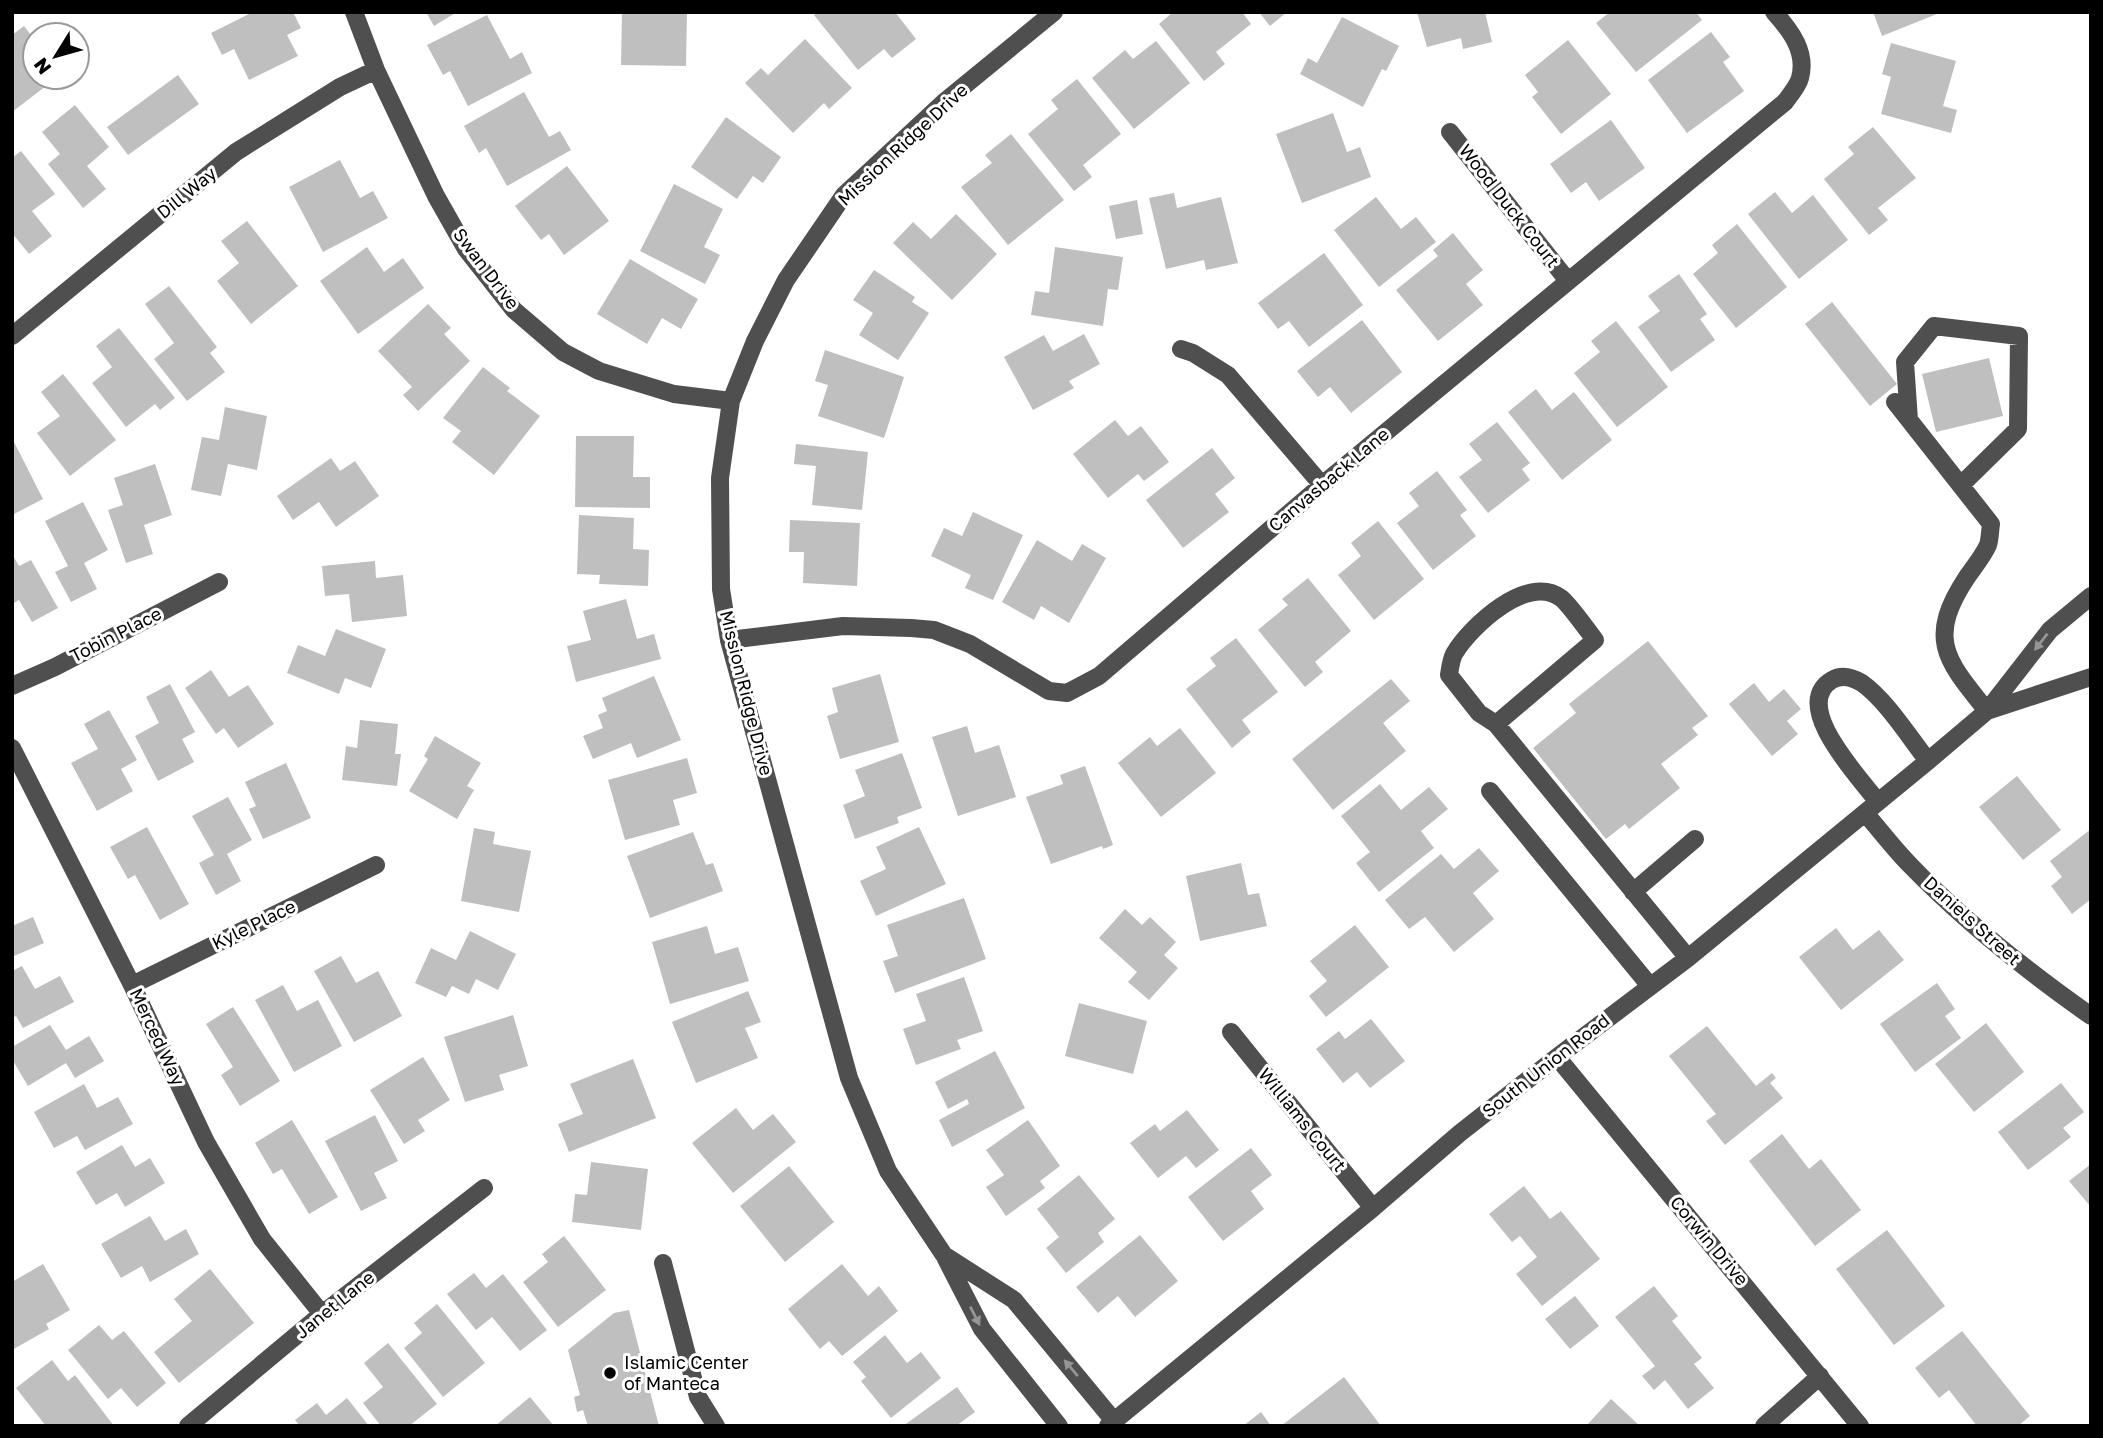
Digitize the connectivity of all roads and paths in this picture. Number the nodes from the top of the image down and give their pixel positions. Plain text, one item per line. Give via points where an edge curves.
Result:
1 (354, 12) edge
2 (1054, 12) edge
3 (1775, 13) edge
4 (376, 70) junction
5 (1450, 132) dead end
6 (1568, 281) junction
7 (12, 336) edge
8 (1181, 349) dead end
9 (731, 401) junction
10 (1895, 402) dead end
11 (1909, 420) junction
12 (1322, 485) junction
13 (1961, 485) junction
14 (219, 583) dead end
15 (2091, 596) edge
16 (729, 640) junction
17 (2091, 677) edge
18 (12, 686) edge
19 (1987, 711) junction
20 (1496, 724) junction
21 (12, 748) edge
22 (1927, 761) junction
23 (1490, 791) dead end
24 (1872, 807) junction
25 (1695, 839) dead end
26 (376, 865) dead end
27 (1633, 892) junction
28 (1688, 958) junction
29 (132, 985) junction
30 (1650, 986) junction
31 (2091, 1016) edge
32 (1231, 1032) dead end
33 (1557, 1057) junction
34 (484, 1188) dead end
35 (1373, 1208) junction
36 (944, 1255) junction
37 (663, 1263) dead end
38 (322, 1314) junction
39 (1820, 1377) junction
40 (1111, 1423) edge
41 (188, 1426) edge
42 (716, 1426) edge
43 (1059, 1426) edge
44 (1764, 1426) edge
45 (1860, 1426) edge

1 - 4 street, Swan Drive
2 - 9 street, Mission Ridge Drive via 943,103 844,195 786,281
3 - 6 street, Canvasback Lane via 1789,29 1802,57 1800,80 1785,102
4 - 7 street, Dill Way via 340,87 236,152
4 - 9 street, Swan Drive via 466,249 514,310 563,352 599,371 674,394
5 - 6 street, Wood Duck Court
6 - 12 street, Canvasback Lane
8 - 12 street via 1228,375
9 - 16 street, Mission Ridge Drive via 720,478 721,589
10 - 11 street
11 - 13 street
11 - 13 street via 1905,362 1934,326 2019,336 2018,429
12 - 16 street, Canvasback Lane via 1099,676 1067,693 1049,691 970,644 934,630 843,626
13 - 19 street via 1991,524 1988,544 1960,587 1947,618 1944,646 1954,670
14 - 18 street, Tobin Place
15 -> 19 street, South Union Road via 2050,630
16 - 36 street, Mission Ridge Drive via 849,1078 888,1171
17 - 19 street, South Union Road
19 - 22 street, South Union Road
20 - 20 street via 1479,713 1449,675 1452,657 1474,628 1504,604 1544,592 1561,597 1595,640
20 - 27 street
21 - 29 street, Merced Way
22 - 24 street, South Union Road
22 - 24 street, Daniels Street via 1868,688 1850,677 1828,682 1818,700 1821,721
23 - 30 street
24 - 28 street, South Union Road
24 - 31 street, Daniels Street via 1910,865 1967,920
25 - 27 street
26 - 29 street, Kyle Place
27 - 28 street
28 - 30 street, South Union Road
29 - 38 street, Merced Way via 206,1142 262,1239
30 - 33 street, South Union Road
32 - 35 street, Williams Court
33 - 35 street, South Union Road
33 - 39 street, Corwin Drive
34 - 38 street, Janet Lane
35 - 40 street, South Union Road
40 -> 36 street, Mission Ridge Drive via 1014,1300
36 -> 43 street, Mission Ridge Drive via 982,1329
37 - 42 street via 698,1398
38 - 41 street, Janet Lane
39 - 44 street
39 - 45 street, Corwin Drive

